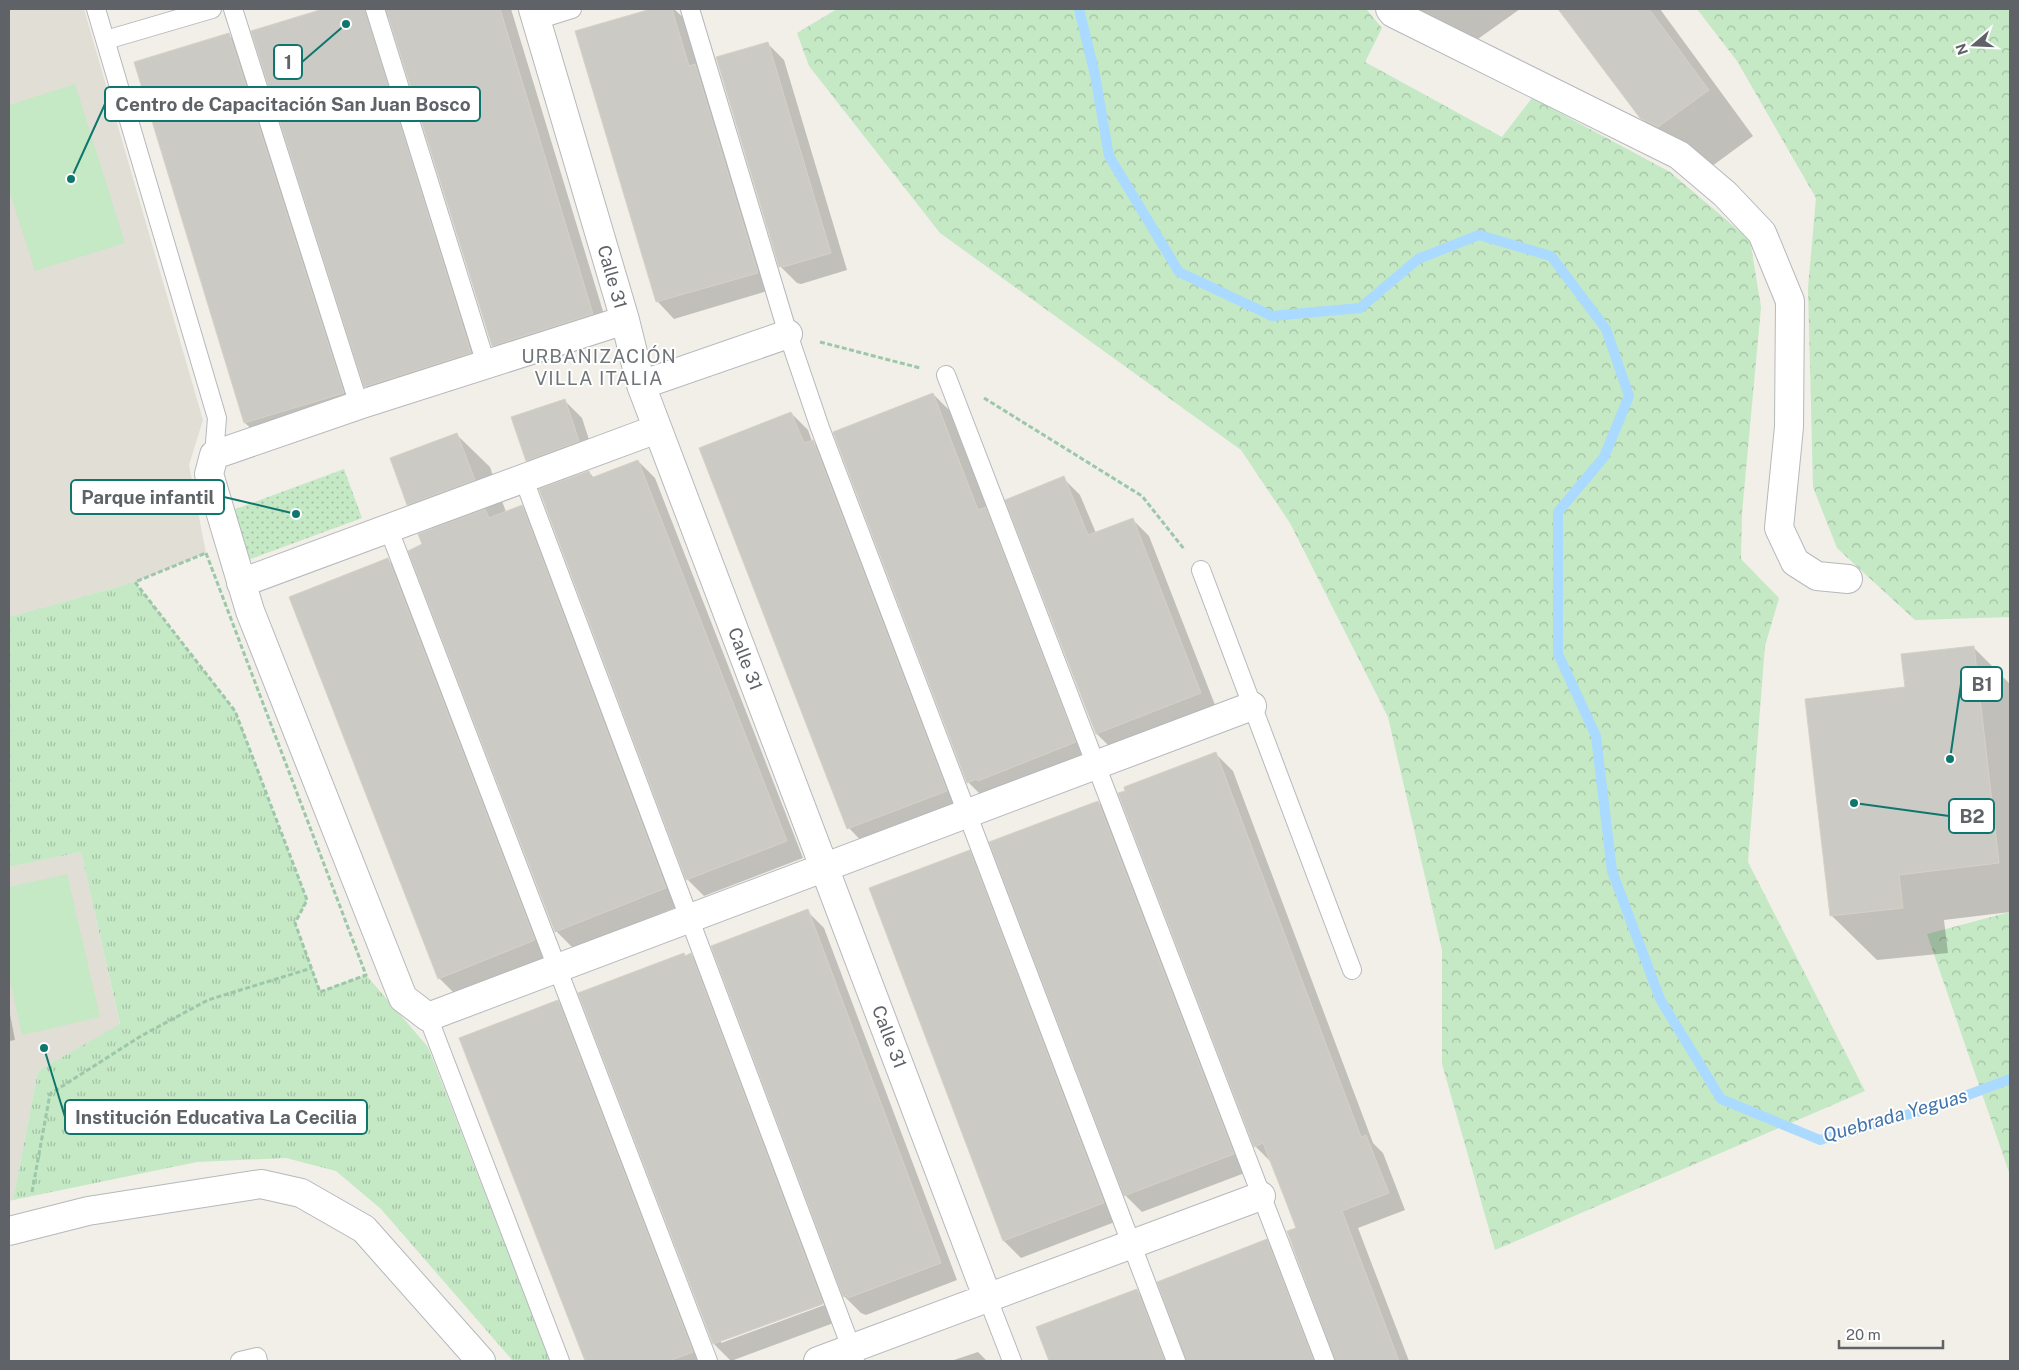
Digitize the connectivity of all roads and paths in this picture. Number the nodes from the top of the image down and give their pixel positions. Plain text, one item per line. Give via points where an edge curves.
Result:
1 (96, 9) edge
2 (212, 9) edge
3 (234, 9) edge
4 (375, 9) edge
5 (572, 9) edge
6 (690, 9) edge
7 (1390, 9) edge
8 (535, 14) edge
9 (106, 40) junction
10 (625, 320) junction
11 (788, 334) junction
12 (486, 364) junction
13 (946, 375) junction
14 (641, 385) junction
15 (359, 405) junction
16 (657, 429) junction
17 (214, 456) junction
18 (524, 480) junction
19 (389, 530) junction
20 (1200, 570) joint
21 (1848, 579) dead end
22 (241, 583) junction
23 (1252, 706) junction
24 (1096, 765) junction
25 (968, 813) junction
26 (824, 868) junction
27 (688, 918) junction
28 (312, 968) junction
29 (557, 968) junction
30 (1352, 970) dead end
31 (428, 1017) junction
32 (1261, 1196) junction
33 (17, 1229) edge
34 (1132, 1245) junction
35 (988, 1298) junction
36 (854, 1355) edge
37 (240, 1361) edge
38 (258, 1361) edge
39 (481, 1361) edge
40 (560, 1361) edge
41 (708, 1361) edge
42 (818, 1361) edge
43 (1012, 1361) edge
44 (1176, 1361) edge
45 (1325, 1361) edge

1 - 9 lane
2 - 9 lane
3 - 15 lane
4 - 12 lane
5 - 8 lane
6 - 11 lane
7 - 21 street via 1679,155 1725,194 1762,233 1790,301 1789,427 1779,528 1795,562 1817,576
8 - 10 street, Calle 31
9 - 17 lane via 217,418
10 - 12 street
10 - 14 street, Calle 31
11 - 13 path
11 - 14 street
11 - 25 lane via 820,428
12 - 15 street
13 - 20 path via 1142,496
13 - 24 lane
14 - 16 street, Calle 31
15 - 17 street
16 - 18 street
16 - 26 street, Calle 31
17 - 22 street via 209,474
18 - 19 street
18 - 27 lane
19 - 22 street
19 - 29 lane
20 - 23 lane
22 - 31 street via 402,998
23 - 24 street
23 - 30 lane
24 - 25 street
24 - 32 lane
25 - 26 street
25 - 34 lane
26 - 27 street
26 - 35 street, Calle 31
27 - 29 street
27 - 36 lane
28 - 28 path via 295,923 307,900 235,711 135,582 206,553 366,975 320,992
28 - 33 path via 208,1000 142,1036 50,1094
29 - 31 street
29 - 41 lane
31 - 40 lane
32 - 34 street
32 - 45 lane
33 - 39 street via 88,1210 261,1184 301,1193 364,1229
34 - 35 street
34 - 44 lane
35 - 36 street
35 - 43 lane
36 - 42 street
37 - 38 lane via 257,1357

